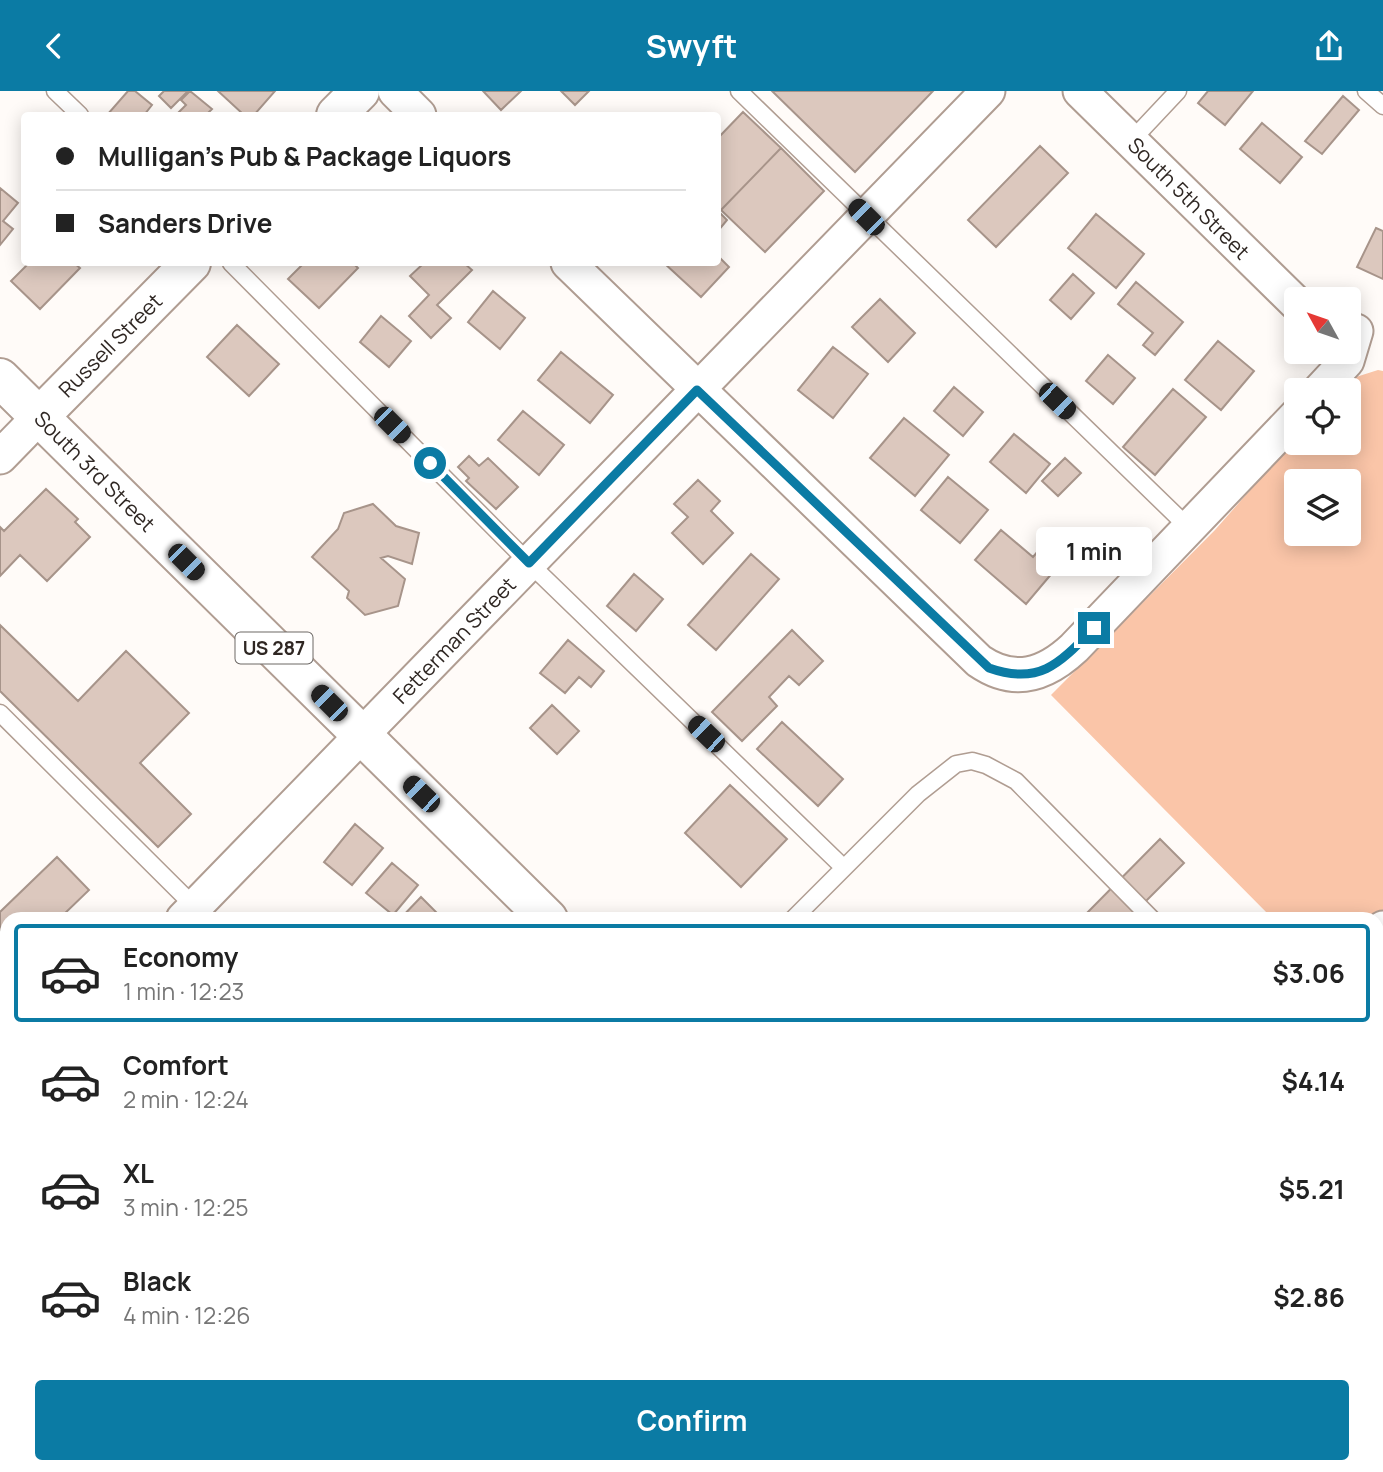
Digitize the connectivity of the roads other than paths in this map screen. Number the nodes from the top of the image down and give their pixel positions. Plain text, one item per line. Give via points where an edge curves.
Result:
1 (55, 91) edge
2 (360, 91) edge
3 (394, 91) edge
4 (739, 91) edge
5 (988, 91) edge
6 (1080, 91) edge
7 (1178, 91) edge
8 (1366, 91) edge
9 (1383, 106) edge
10 (77, 112) edge
11 (339, 112) edge
12 (416, 112) edge
13 (1131, 141) junction
14 (866, 217) junction
15 (188, 266) edge
16 (234, 266) edge
17 (571, 266) edge
18 (1284, 291) edge
19 (1363, 334) edge
20 (0, 378) edge
21 (1331, 378) edge
22 (697, 390) junction
23 (40, 417) junction
24 (1284, 429) edge
25 (0, 457) edge
26 (1191, 530) junction
27 (529, 563) junction
28 (0, 713) edge
29 (362, 736) junction
30 (843, 867) junction
31 (192, 912) edge
32 (198, 912) edge
33 (541, 912) edge
34 (806, 912) edge
35 (1145, 912) edge

1 - 10 lane
2 - 11 main road
3 - 12 street
4 - 14 lane
5 - 14 street, Fetterman Street
6 - 13 street, South 5th Street
7 - 13 lane
8 - 9 lane
13 - 18 street, South 5th Street
14 - 22 street, Fetterman Street
14 - 26 lane
15 - 23 main road, Russell Street
16 - 27 lane
17 - 22 street
19 - 21 street
20 - 23 main road, South 3rd Street / US 287
22 - 26 street via 979,661 1000,672 1023,676 1059,661
22 - 27 street, Fetterman Street
23 - 25 street, Russell Street
23 - 29 main road, South 3rd Street / US 287
24 - 26 street
27 - 29 street, Fetterman Street
27 - 30 lane
28 - 31 lane
29 - 32 street, Fetterman Street
29 - 33 main road, South 3rd Street / US 287
30 - 34 lane
30 - 35 lane via 942,774 956,764 972,761 1016,781

